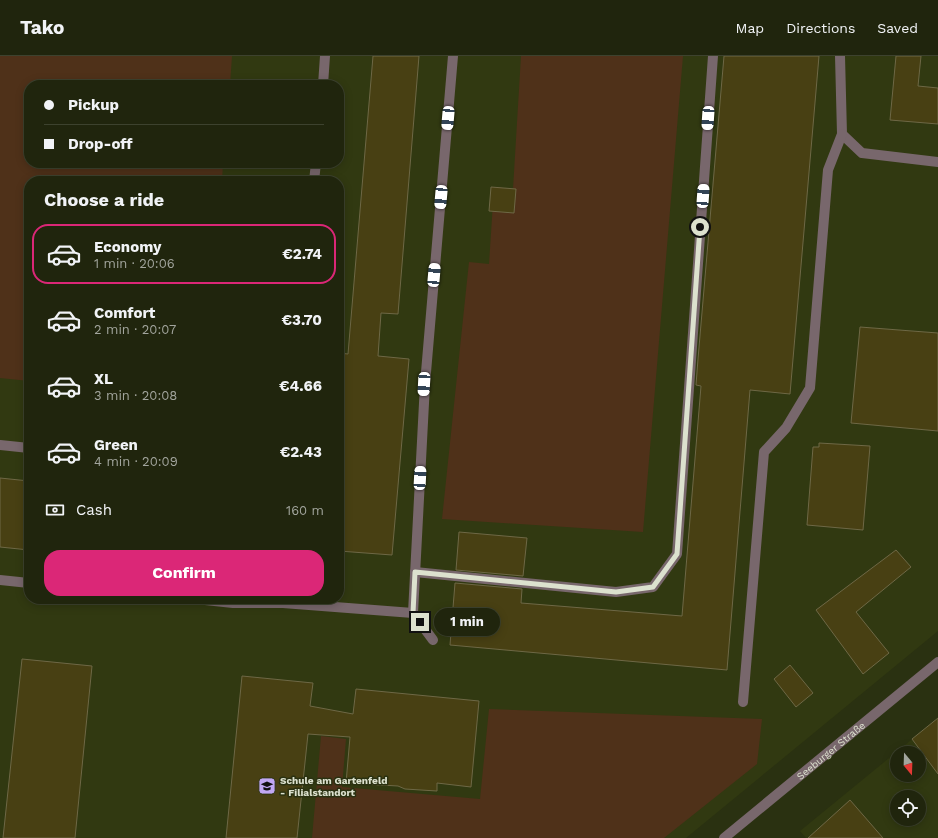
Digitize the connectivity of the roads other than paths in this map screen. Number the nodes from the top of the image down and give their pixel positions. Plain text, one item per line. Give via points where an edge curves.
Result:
1 (325, 56) edge
2 (453, 56) edge
3 (713, 56) edge
4 (840, 56) edge
5 (323, 80) edge
6 (842, 134) junction
7 (938, 162) edge
8 (0, 445) edge
9 (24, 447) edge
10 (415, 572) junction
11 (0, 580) edge
12 (24, 582) edge
13 (296, 604) edge
14 (413, 613) junction
15 (433, 640) dead end
16 (938, 662) edge
17 (743, 702) dead end
18 (724, 838) edge

1 - 5 street
2 - 10 street via 424,384
3 - 10 street via 677,554 653,587 616,592
4 - 6 street
6 - 7 street via 862,153
6 - 17 street via 828,170 810,388 786,428 764,452
8 - 9 street
10 - 14 street
11 - 12 street
13 - 14 street
14 - 15 street
16 - 18 street, Seeburger Straße

